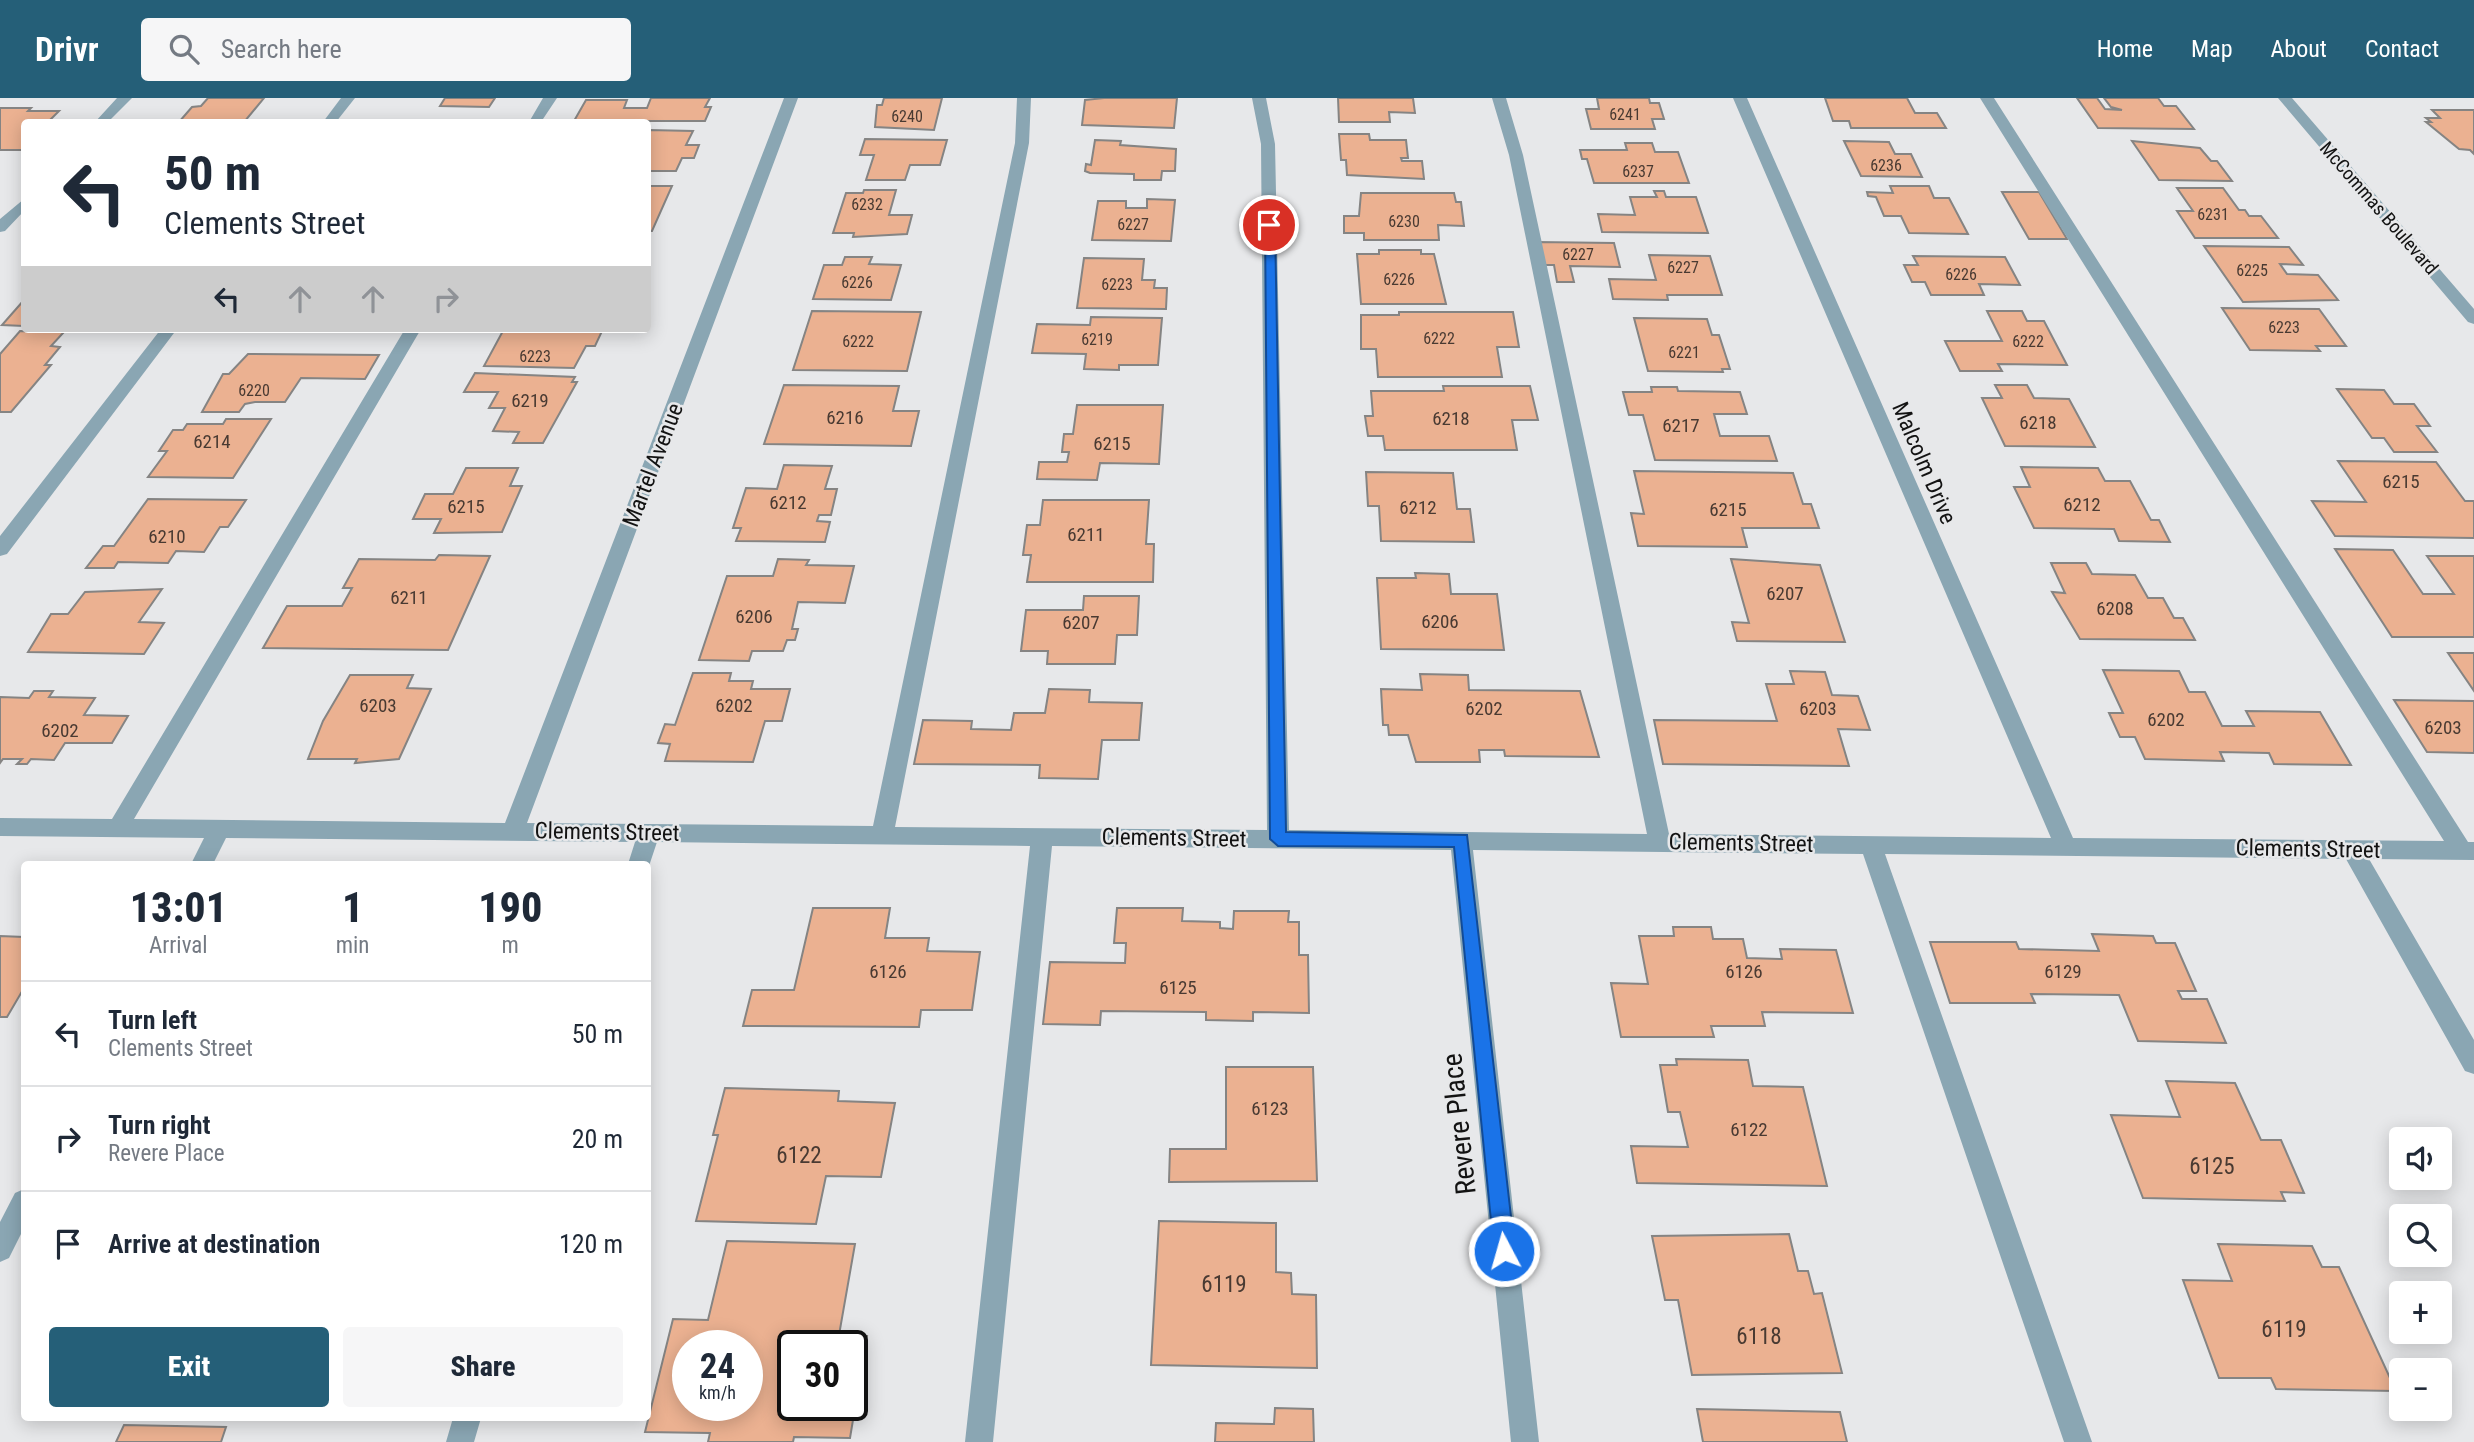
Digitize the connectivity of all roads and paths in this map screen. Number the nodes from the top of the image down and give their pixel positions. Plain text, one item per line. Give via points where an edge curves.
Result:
1 (125, 98) edge
2 (348, 98) edge
3 (550, 98) edge
4 (791, 98) edge
5 (1024, 98) edge
6 (1259, 98) edge
7 (1499, 98) edge
8 (1740, 98) edge
9 (1987, 98) edge
10 (2285, 98) edge
11 (104, 119) edge
12 (331, 119) edge
13 (538, 119) edge
14 (21, 205) edge
15 (0, 228) edge
16 (2474, 319) edge
17 (167, 333) edge
18 (411, 333) edge
19 (0, 549) edge
20 (0, 827) edge
21 (118, 828) junction
22 (220, 828) junction
23 (513, 831) junction
24 (649, 833) junction
25 (882, 835) junction
26 (1042, 837) junction
27 (1278, 839) junction
28 (1461, 840) junction
29 (1660, 842) junction
30 (1870, 844) junction
31 (2066, 846) junction
32 (2351, 849) junction
33 (2468, 851) edge
34 (204, 861) edge
35 (640, 861) edge
36 (2474, 1063) edge
37 (21, 1208) edge
38 (0, 1249) edge
39 (466, 1421) edge
40 (460, 1442) edge
41 (979, 1442) edge
42 (1525, 1442) edge
43 (2078, 1442) edge

1 - 11 street
2 - 12 street
3 - 13 street
4 - 23 street, Martel Avenue
5 - 25 street via 1022,143
6 - 27 street via 1268,144
7 - 29 street via 1516,155
8 - 31 street, Malcolm Drive
9 - 33 street
10 - 16 street, McCommas Boulevard
14 - 15 street
17 - 19 street
18 - 21 street
20 - 21 street, Clements Street
21 - 22 street, Clements Street
22 - 23 street, Clements Street
22 - 34 street
23 - 24 street, Clements Street
24 - 25 street, Clements Street
24 - 35 street
25 - 26 street, Clements Street
26 - 27 street, Clements Street
26 - 41 street
27 - 28 street, Clements Street
28 - 29 street, Clements Street
28 - 42 street, Revere Place
29 - 30 street, Clements Street
30 - 31 street, Clements Street
30 - 43 street
31 - 32 street, Clements Street
32 - 33 street, Clements Street
32 - 36 street
37 - 38 street
39 - 40 street

